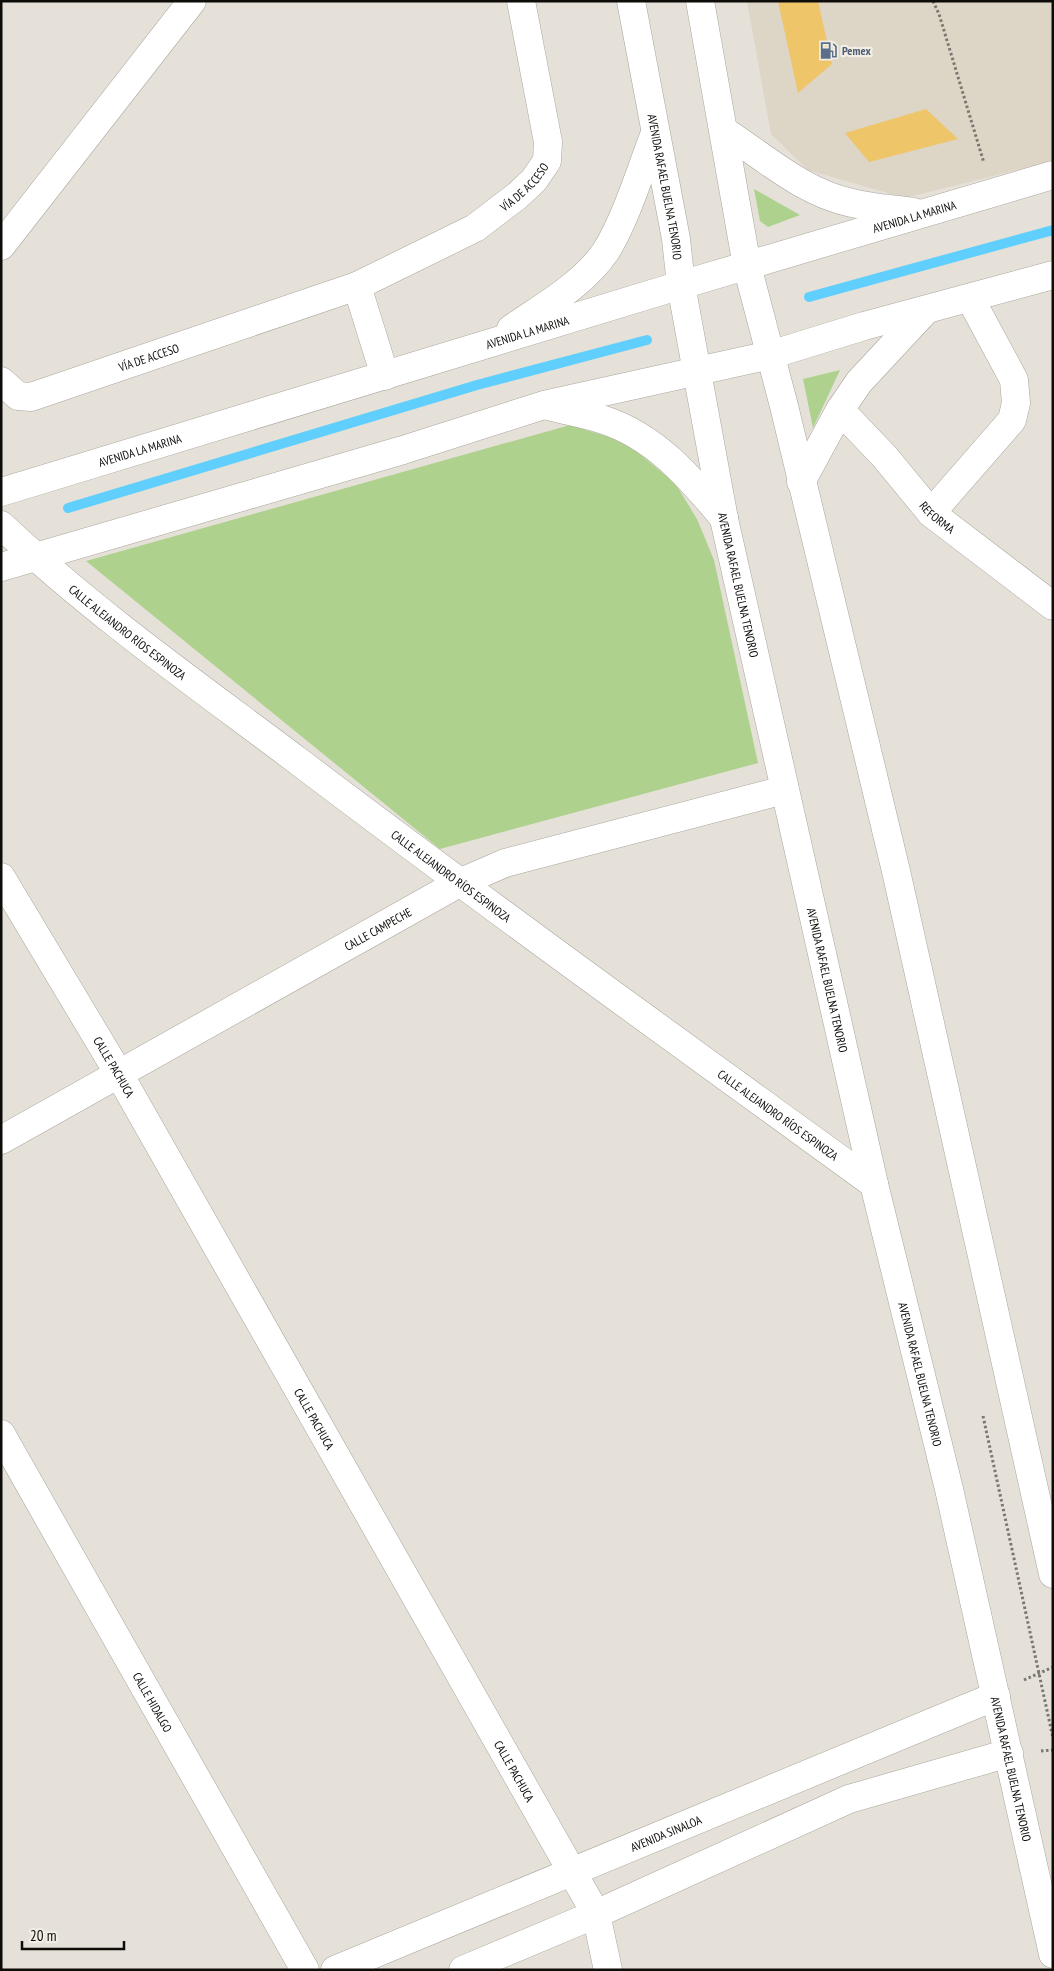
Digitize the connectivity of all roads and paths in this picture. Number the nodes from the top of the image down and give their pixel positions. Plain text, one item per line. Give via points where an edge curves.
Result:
1 (192, 1) edge
2 (521, 1) edge
3 (631, 1) edge
4 (700, 1) edge
5 (933, 1) edge
6 (724, 131) junction
7 (655, 133) junction
8 (1053, 175) edge
9 (993, 192) junction
10 (923, 213) junction
11 (1, 246) edge
12 (747, 266) junction
13 (1053, 275) edge
14 (681, 285) junction
15 (356, 286) junction
16 (970, 298) junction
17 (926, 310) junction
18 (488, 344) junction
19 (770, 355) junction
20 (697, 370) junction
21 (385, 376) junction
22 (1, 381) edge
23 (544, 406) junction
24 (840, 410) junction
25 (801, 482) junction
26 (1, 492) edge
27 (930, 513) junction
28 (724, 519) junction
29 (1, 525) edge
30 (35, 557) junction
31 (1, 567) edge
32 (1053, 606) edge
33 (784, 790) junction
34 (1, 877) edge
35 (458, 883) junction
36 (119, 1074) junction
37 (1, 1140) edge
38 (874, 1184) junction
39 (1, 1434) edge
40 (1053, 1574) edge
41 (996, 1696) junction
42 (1009, 1753) junction
43 (571, 1872) junction
44 (596, 1914) junction
45 (1053, 1954) edge
46 (305, 1970) edge
47 (335, 1970) edge
48 (463, 1970) edge
49 (608, 1970) edge

1 - 11 main road
2 - 15 main road, VÍA DE ACCESO via 548,142 547,161 517,196 474,228
3 - 7 main road, AVENIDA RAFAEL BUELNA TENORIO
4 - 6 main road
5 - 9 path
6 - 10 main road via 791,177 820,192 851,203
6 - 12 main road
7 - 14 main road, AVENIDA RAFAEL BUELNA TENORIO via 676,238
7 - 18 main road via 605,251 570,288
8 - 9 main road, AVENIDA LA MARINA
9 - 10 main road, AVENIDA LA MARINA
10 - 12 main road, AVENIDA LA MARINA
12 - 14 main road, AVENIDA LA MARINA
12 - 19 main road
13 - 16 main road
14 - 18 main road, AVENIDA LA MARINA
14 - 20 main road, AVENIDA RAFAEL BUELNA TENORIO
15 - 21 main road
15 - 22 main road, VÍA DE ACCESO via 31,397 18,396
16 - 17 main road
16 - 27 main road via 1014,380 1016,403 1012,420
17 - 19 main road
17 - 24 main road via 878,360
18 - 21 main road, AVENIDA LA MARINA
19 - 20 main road
19 - 25 main road
20 - 23 main road
20 - 28 main road, AVENIDA RAFAEL BUELNA TENORIO
21 - 26 main road, AVENIDA LA MARINA
23 - 28 main road via 604,420 628,430 684,471
23 - 30 main road
24 - 25 main road
24 - 27 main road, REFORMA via 884,456
25 - 40 main road via 898,881
27 - 32 main road, REFORMA
28 - 33 main road, AVENIDA RAFAEL BUELNA TENORIO
29 - 30 main road
30 - 31 main road
30 - 35 main road, CALLE ALEJANDRO RÍOS ESPINOZA via 129,633
33 - 35 main road, CALLE CAMPECHE via 504,863
33 - 38 main road, AVENIDA RAFAEL BUELNA TENORIO
34 - 36 main road, CALLE PACHUCA
35 - 36 main road, CALLE CAMPECHE
35 - 38 main road, CALLE ALEJANDRO RÍOS ESPINOZA
36 - 37 main road, CALLE CAMPECHE
36 - 43 main road, CALLE PACHUCA
38 - 41 main road, AVENIDA RAFAEL BUELNA TENORIO via 947,1479
39 - 46 main road, CALLE HIDALGO
41 - 42 main road, AVENIDA RAFAEL BUELNA TENORIO
41 - 43 main road, AVENIDA SINALOA
42 - 44 main road via 849,1799
42 - 45 main road, AVENIDA RAFAEL BUELNA TENORIO
43 - 44 main road, CALLE PACHUCA
43 - 47 main road, AVENIDA SINALOA
44 - 48 main road
44 - 49 main road, CALLE PACHUCA

